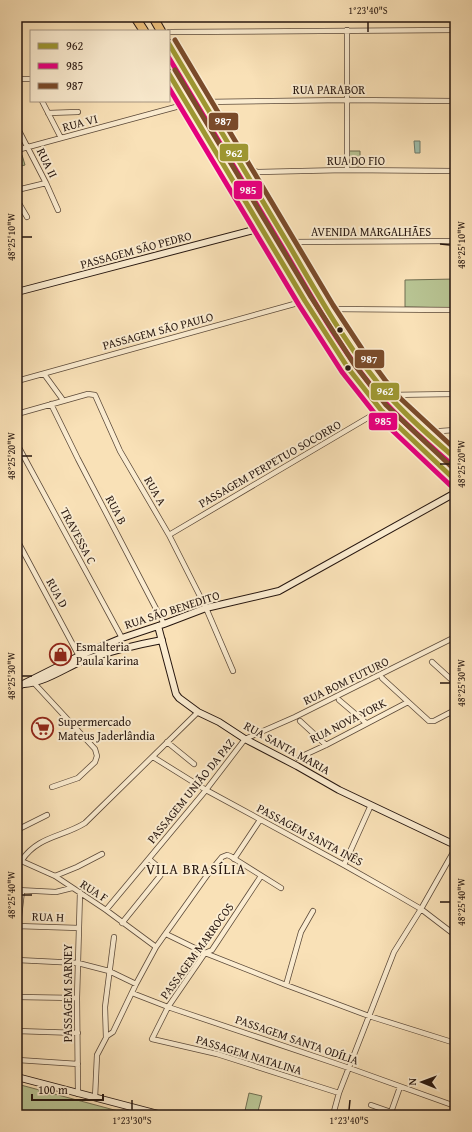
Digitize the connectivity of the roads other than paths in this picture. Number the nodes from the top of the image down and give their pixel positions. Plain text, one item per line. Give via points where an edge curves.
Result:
1 (154, 19) edge
2 (139, 24) edge
3 (160, 30) edge
4 (347, 30) junction
5 (455, 30) edge
6 (170, 32) edge
7 (170, 46) edge
8 (170, 76) edge
9 (17, 79) edge
10 (30, 79) edge
11 (346, 100) junction
12 (455, 101) edge
13 (42, 102) edge
14 (203, 102) junction
15 (187, 104) junction
16 (78, 112) dead end
17 (48, 113) junction
18 (196, 118) junction
19 (17, 127) edge
20 (61, 138) junction
21 (28, 147) junction
22 (17, 150) edge
23 (347, 170) junction
24 (455, 171) edge
25 (258, 172) junction
26 (246, 173) junction
27 (46, 183) junction
28 (17, 190) edge
29 (240, 193) junction
30 (17, 200) edge
31 (58, 210) dead end
32 (27, 217) dead end
33 (261, 228) junction
34 (281, 231) junction
35 (455, 241) edge
36 (287, 242) junction
37 (17, 292) edge
38 (305, 301) junction
39 (327, 310) junction
40 (455, 310) edge
41 (44, 374) junction
42 (17, 381) edge
43 (455, 394) edge
44 (388, 395) junction
45 (63, 400) junction
46 (51, 404) junction
47 (382, 410) junction
48 (17, 414) edge
49 (455, 430) edge
50 (426, 432) junction
51 (17, 444) edge
52 (455, 458) edge
53 (455, 480) edge
54 (455, 493) edge
55 (169, 535) junction
56 (17, 540) edge
57 (206, 608) junction
58 (161, 625) junction
59 (455, 637) edge
60 (122, 638) junction
61 (162, 640) junction
62 (79, 656) junction
63 (432, 662) dead end
64 (233, 671) dead end
65 (382, 678) dead end
66 (34, 683) junction
67 (455, 683) edge
68 (20, 685) edge
69 (339, 700) dead end
70 (408, 702) junction
71 (455, 710) edge
72 (198, 712) junction
73 (300, 721) dead end
74 (366, 723) junction
75 (245, 739) junction
76 (167, 742) junction
77 (326, 745) junction
78 (153, 757) junction
79 (298, 758) dead end
80 (194, 764) dead end
81 (52, 787) dead end
82 (206, 790) junction
83 (371, 805) junction
84 (47, 815) dead end
85 (260, 820) junction
86 (17, 830) edge
87 (455, 845) edge
88 (455, 849) edge
89 (102, 854) dead end
90 (232, 857) junction
91 (149, 859) junction
92 (19, 860) edge
93 (344, 864) junction
94 (55, 876) junction
95 (261, 876) junction
96 (72, 888) junction
97 (281, 888) dead end
98 (20, 890) edge
99 (80, 892) junction
100 (106, 910) junction
101 (421, 910) junction
102 (313, 911) dead end
103 (122, 923) junction
104 (17, 926) edge
105 (79, 928) junction
106 (166, 934) junction
107 (455, 935) edge
108 (114, 937) dead end
109 (156, 947) junction
110 (205, 953) junction
111 (17, 960) edge
112 (78, 963) junction
113 (109, 971) junction
114 (17, 978) edge
115 (136, 984) junction
116 (286, 985) junction
117 (132, 993) junction
118 (17, 997) edge
119 (77, 998) junction
120 (168, 1007) junction
121 (369, 1016) junction
122 (17, 1017) edge
123 (17, 1031) edge
124 (78, 1033) junction
125 (152, 1039) joint
126 (106, 1040) junction
127 (455, 1043) edge
128 (18, 1060) junction
129 (78, 1064) junction
130 (349, 1068) junction
131 (17, 1077) edge
132 (400, 1087) junction
133 (340, 1093) junction
134 (78, 1094) junction
135 (95, 1098) junction
136 (371, 1105) dead end
137 (455, 1106) edge
138 (391, 1114) edge
139 (162, 1115) edge
140 (333, 1115) edge

1 - 2 highway
1 - 3 highway
4 - 5 street
4 - 6 street
4 - 11 street
7 - 14 highway
8 - 15 highway
9 - 10 street
11 - 12 street, RUA PARABOR
11 - 14 street, RUA PARABOR
11 - 23 street
13 - 17 street
14 - 26 highway
15 - 18 highway
15 - 20 street, RUA VI
16 - 17 street
17 - 20 street
18 - 26 highway via 208,130 234,174 237,176
18 - 29 highway
19 - 21 street, RUA II
20 - 21 street, RUA VI
21 - 22 street, RUA VI
21 - 27 street, RUA II
23 - 24 street, RUA DO FIO
23 - 25 street, RUA DO FIO
25 - 26 street, RUA DO FIO
25 - 26 street, RUA DO FIO
26 - 34 highway
27 - 28 street
27 - 31 street, RUA II
29 - 33 highway
29 - 34 highway via 251,193 268,221
30 - 32 street
33 - 37 street, PASSAGEM SÃO PEDRO
33 - 38 highway
34 - 36 highway
35 - 36 street, AVENIDA MARGALHÃES
36 - 39 highway
38 - 41 street, PASSAGEM SÃO PAULO
38 - 47 highway via 348,368
39 - 40 street
39 - 44 highway
41 - 42 street, PASSAGEM SÃO PAULO
41 - 45 street
43 - 44 street
44 - 50 highway
45 - 46 street
45 - 55 street, RUA A via 90,393 95,395 120,451
46 - 48 street
46 - 58 street, RUA B
47 - 53 highway
47 - 55 street, PASSAGEM PERPETUO SOCORRO
49 - 50 street
50 - 52 highway
51 - 60 street, TRAVESSA C
54 - 57 street, RUA SÃO BENEDITO via 285,588
55 - 57 street, RUA A
56 - 62 street, RUA D
57 - 58 street, RUA SÃO BENEDITO
57 - 64 street, RUA A
58 - 60 street, RUA SÃO BENEDITO
58 - 61 street, RUA SANTA MARIA
59 - 75 street, RUA BOM FUTURO via 295,717
60 - 62 street, RUA SÃO BENEDITO
61 - 66 street, RUA SÃO BENEDITO via 113,650
61 - 72 street, RUA SANTA MARIA via 176,694
62 - 68 street, RUA SÃO BENEDITO
63 - 67 street
65 - 70 street
66 - 68 street, RUA SÃO BENEDITO
66 - 81 street via 95,749 97,756 95,762 78,778
69 - 74 street
70 - 71 street via 430,721
70 - 74 street, RUA NOVA YORK
72 - 75 street, RUA SANTA MARIA
72 - 76 street
73 - 77 street
74 - 77 street, RUA NOVA YORK
75 - 82 street, PASSAGEM UNIÃO DA PAZ
75 - 83 street, RUA SANTA MARIA
76 - 78 street
76 - 80 street
77 - 79 street, RUA NOVA YORK
78 - 82 street, PASSAGEM SANTA INÊS
78 - 92 street via 79,828 39,843
82 - 85 street, PASSAGEM SANTA INÊS
82 - 91 street, PASSAGEM UNIÃO DA PAZ
83 - 87 street, RUA SANTA MARIA
83 - 93 street
84 - 86 street
85 - 90 street
85 - 93 street, PASSAGEM SANTA INÊS
88 - 101 street
89 - 94 street
90 - 95 street
90 - 106 street via 222,857
91 - 100 street, PASSAGEM UNIÃO DA PAZ
91 - 103 street via 162,871 160,876
92 - 94 street, RUA F
93 - 101 street, PASSAGEM SANTA INÊS
94 - 96 street, RUA F
95 - 97 street
95 - 110 street, PASSAGEM MARROCOS via 212,950
96 - 98 street via 56,892
96 - 99 street, RUA F
98 - 104 street
99 - 100 street, RUA F
99 - 105 street, PASSAGEM SARNEY
100 - 103 street, RUA F
101 - 107 street, PASSAGEM SANTA INÊS
101 - 121 street via 394,952
102 - 116 street via 301,932
103 - 109 street, RUA F
104 - 105 street, RUA H
104 - 111 street
105 - 112 street, PASSAGEM SARNEY
106 - 109 street
106 - 110 street
108 - 113 street
109 - 115 street
110 - 116 street
110 - 120 street, PASSAGEM MARROCOS
111 - 112 street
111 - 114 street
112 - 113 street
112 - 119 street, PASSAGEM SARNEY
113 - 115 street
113 - 126 street via 105,1007
115 - 117 street
116 - 121 street
117 - 120 street, PASSAGEM SANTA ODÍLIA
117 - 126 street via 113,1032
118 - 119 street
119 - 124 street, PASSAGEM SARNEY
120 - 125 street, PASSAGEM MARROCOS
120 - 130 street, PASSAGEM SANTA ODÍLIA
121 - 127 street
121 - 130 street
122 - 123 street
123 - 124 street
123 - 128 street
124 - 129 street, PASSAGEM SARNEY
125 - 133 street, PASSAGEM NATALINA via 217,1054
126 - 135 street via 97,1055
128 - 129 street
128 - 131 street
129 - 134 street, PASSAGEM SARNEY
130 - 132 street, PASSAGEM SANTA ODÍLIA
130 - 133 street
131 - 134 street
132 - 137 street, PASSAGEM SANTA ODÍLIA
132 - 138 street
133 - 140 street
134 - 135 street
135 - 139 street
136 - 138 street

